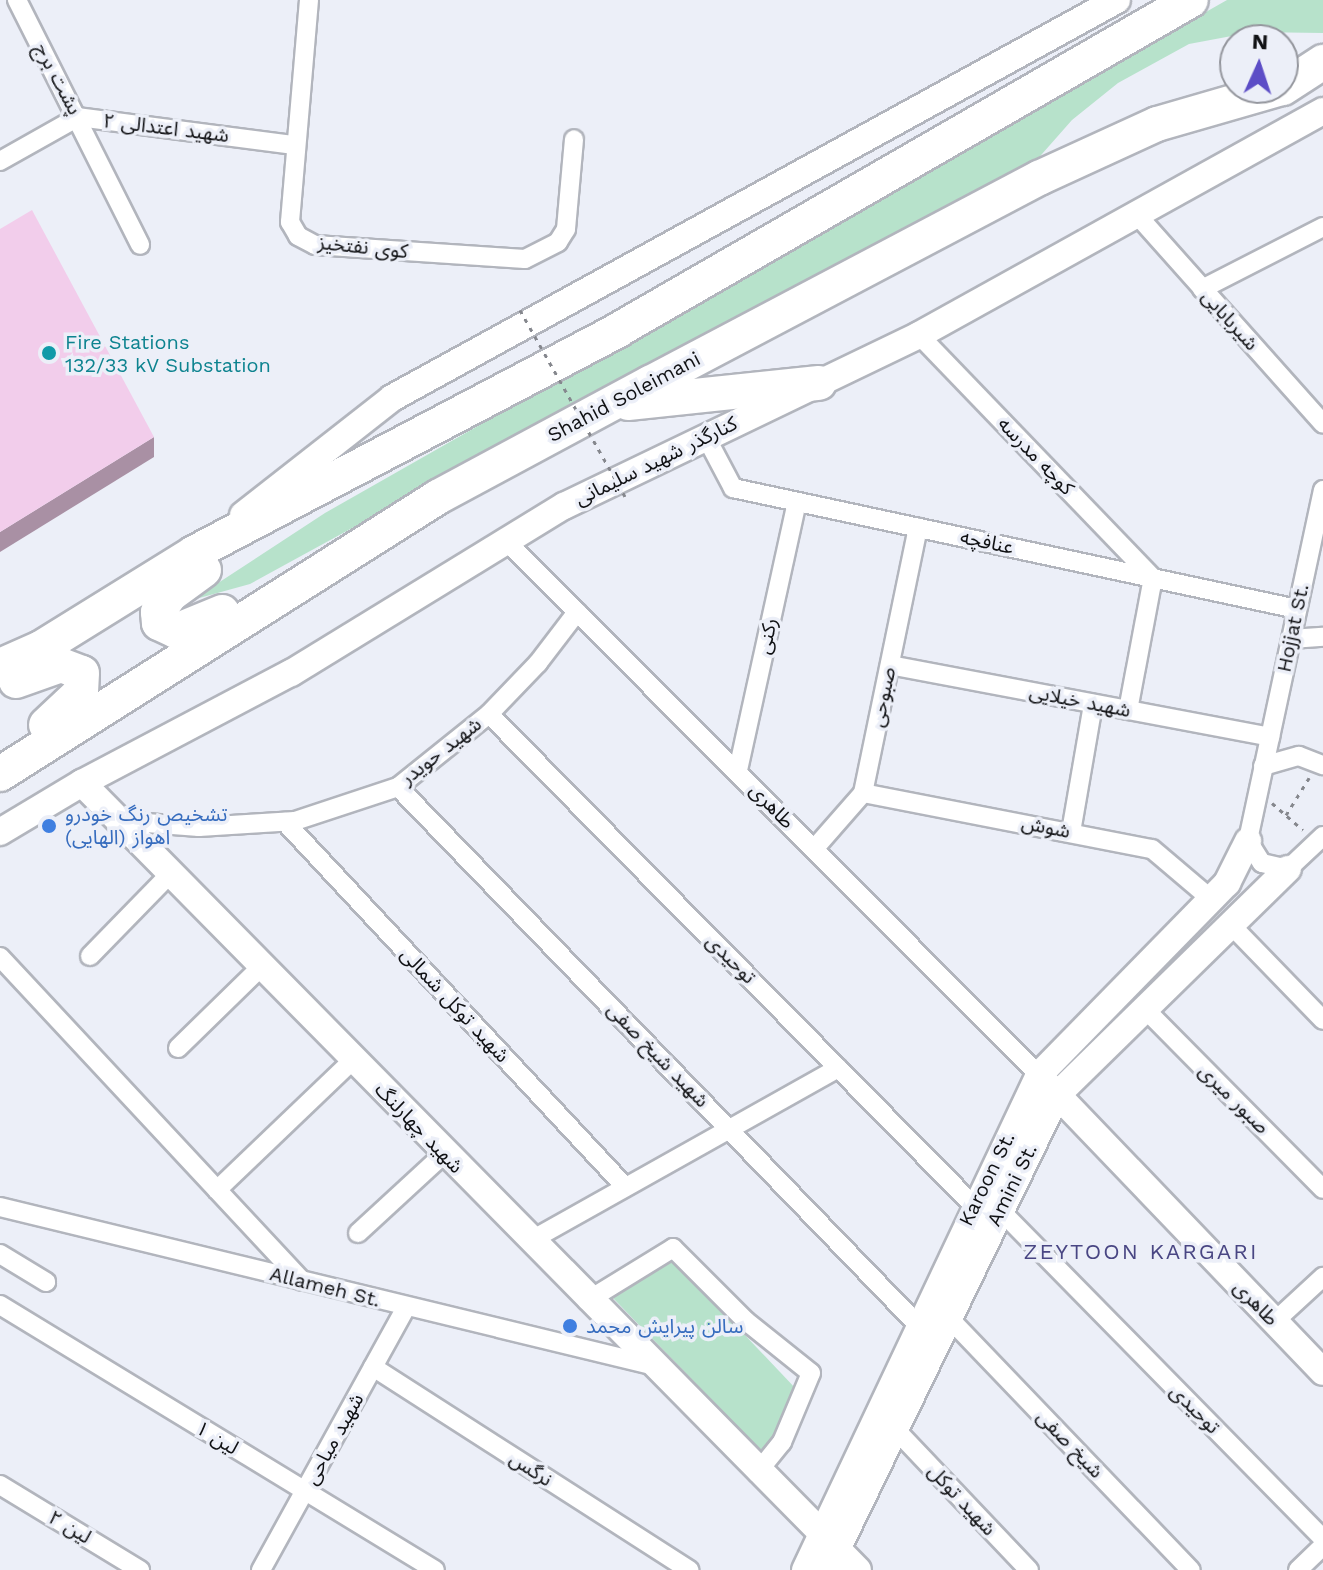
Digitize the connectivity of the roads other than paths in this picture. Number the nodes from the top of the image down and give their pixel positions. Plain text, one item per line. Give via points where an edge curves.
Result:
1 (14, 0) edge
2 (309, 0) edge
3 (1117, 0) edge
4 (1191, 0) edge
5 (0, 6) edge
6 (1323, 62) edge
7 (1299, 78) edge
8 (1227, 104) edge
9 (1323, 111) edge
10 (78, 117) junction
11 (574, 139) dead end
12 (295, 145) junction
13 (0, 161) edge
14 (1138, 216) junction
15 (1323, 227) edge
16 (140, 245) dead end
17 (1202, 289) junction
18 (919, 335) junction
19 (819, 383) junction
20 (608, 406) junction
21 (1323, 424) edge
22 (706, 437) junction
23 (312, 493) junction
24 (1321, 500) edge
25 (797, 502) junction
26 (918, 528) junction
27 (504, 539) junction
28 (194, 553) junction
29 (322, 569) junction
30 (1153, 578) junction
31 (1297, 609) junction
32 (577, 612) junction
33 (1323, 637) edge
34 (1291, 639) junction
35 (890, 665) junction
36 (0, 666) edge
37 (0, 686) edge
38 (1093, 704) junction
39 (1128, 710) junction
40 (489, 714) junction
41 (1270, 737) junction
42 (1321, 763) edge
43 (0, 764) edge
44 (1263, 766) junction
45 (738, 770) junction
46 (0, 774) edge
47 (82, 783) junction
48 (398, 787) junction
49 (863, 793) junction
50 (120, 821) junction
51 (285, 822) junction
52 (0, 832) edge
53 (1071, 832) junction
54 (1248, 841) junction
55 (1321, 843) edge
56 (814, 849) junction
57 (1288, 869) junction
58 (171, 873) junction
59 (1211, 899) junction
60 (1231, 925) junction
61 (90, 956) dead end
62 (0, 957) edge
63 (262, 966) junction
64 (1125, 987) junction
65 (1145, 1009) junction
66 (1323, 1020) edge
67 (178, 1048) dead end
68 (353, 1060) junction
69 (838, 1068) junction
70 (1039, 1075) junction
71 (1057, 1095) junction
72 (729, 1129) junction
73 (444, 1154) junction
74 (625, 1187) junction
75 (1323, 1189) edge
76 (217, 1190) junction
77 (973, 1205) junction
78 (0, 1207) edge
79 (1000, 1210) junction
80 (358, 1233) dead end
81 (530, 1241) junction
82 (0, 1254) edge
83 (1323, 1277) edge
84 (302, 1281) junction
85 (46, 1282) dead end
86 (587, 1301) junction
87 (0, 1305) edge
88 (406, 1307) junction
89 (949, 1318) junction
90 (1274, 1322) junction
91 (917, 1324) junction
92 (651, 1365) junction
93 (373, 1367) junction
94 (1323, 1372) edge
95 (896, 1430) junction
96 (757, 1473) junction
97 (0, 1485) edge
98 (305, 1491) junction
99 (1323, 1539) edge
100 (1323, 1546) edge
101 (823, 1559) edge
102 (140, 1570) edge
103 (261, 1570) edge
104 (435, 1570) edge
105 (689, 1570) edge
106 (858, 1570) edge
107 (1029, 1570) edge
108 (1191, 1570) edge
109 (1298, 1570) edge

1 - 5 street
1 - 10 street, پشت برج
2 - 12 street, کوی نفتخیز
3 - 28 street via 392,398
4 - 23 highway via 618,330
6 - 7 highway, Shahid Soleimani
8 - 20 highway, Shahid Soleimani via 1157,124 1039,178
9 - 14 street, کنارگذر شهید سلیمانی
10 - 12 street, شهید اعتدالی ۲
10 - 13 street, شهید اعتدالی ۲
10 - 16 street, پشت برج
11 - 12 street, کوی نفتخیز via 566,229 558,242 525,259 501,260 315,245 298,236 290,222
14 - 17 street, شیربابایی
14 - 18 street, کنارگذر شهید سلیمانی
15 - 17 street
17 - 21 street, شیربابایی
18 - 19 street, کنارگذر شهید سلیمانی
18 - 30 street, کوچه مدرسه
19 - 20 highway
19 - 22 street, کنارگذر شهید سلیمانی
20 - 29 highway, Shahid Soleimani via 438,497
22 - 25 street, عنافچه via 733,488
22 - 27 street, کنارگذر شهید سلیمانی
23 - 28 highway
23 - 29 highway via 170,595 158,612 159,623 168,631 191,626
24 - 31 street, Hojjat St.
25 - 26 street, عنافچه
25 - 45 street, رکنی
26 - 30 street, عنافچه
26 - 35 street, صبوحی
27 - 32 street, طاهری
27 - 47 street, کنارگذر شهید سلیمانی via 291,673
28 - 36 highway via 41,648
29 - 46 highway, Shahid Soleimani
30 - 31 street, عنافچه
30 - 39 street
31 - 34 street, Hojjat St.
32 - 40 street, شهید حویدر
32 - 45 street, طاهری
33 - 34 street
34 - 41 street, Hojjat St.
35 - 38 street, شهید خیلایی
35 - 49 street, صبوحی
37 - 43 highway via 61,665 82,673 84,684
38 - 39 street, شهید خیلایی
38 - 53 street
39 - 41 street, شهید خیلایی
40 - 48 street, شهید حویدر
40 - 69 street, توحیدی
41 - 44 street, Hojjat St.
42 - 44 street via 1299,756
44 - 54 street, Hojjat St.
45 - 56 street, طاهری
47 - 50 street, شهید چهارلنگ
47 - 52 street, کنارگذر شهید سلیمانی
48 - 51 street, شهید حویدر via 353,806
48 - 72 street, شهید شیخ صفی
49 - 53 street, شوش
49 - 56 street, صبوحی
50 - 51 street, شهید حویدر via 199,827
50 - 58 street, شهید چهارلنگ
51 - 74 street, شهید توکل شمالی
53 - 59 street, شوش via 1152,849
54 - 57 street via 1262,863
54 - 59 street, Karoon St. via 1227,883
55 - 57 street
56 - 70 street, طاهری
57 - 60 street, Amini St.
58 - 61 street
58 - 63 street, شهید چهارلنگ
59 - 64 street, Karoon St.
60 - 65 street, Amini St.
60 - 66 street
62 - 76 street
63 - 67 street
63 - 68 street, شهید چهارلنگ
64 - 65 street
64 - 70 street, Karoon St.
65 - 71 street, Amini St.
65 - 75 street, صبور میری
68 - 73 street, شهید چهارلنگ
68 - 76 street
69 - 72 street
69 - 77 street, توحیدی
70 - 71 street, طاهری
70 - 77 street, Karoon St.
71 - 79 street, Amini St.
71 - 90 street, طاهری
72 - 74 street
72 - 91 street, شهید شیخ صفی
73 - 80 street
73 - 81 street, شهید چهارلنگ
74 - 81 street
76 - 84 street
77 - 91 street, Karoon St.
78 - 84 street, Allameh St.
79 - 89 street, Amini St.
79 - 99 street, توحیدی
81 - 86 street, شهید چهارلنگ
82 - 85 street
83 - 90 street
84 - 88 street, Allameh St.
86 - 92 street, شهید چهارلنگ
86 - 96 street via 673,1248 755,1329 811,1373 782,1442
87 - 98 street, لین ۱
88 - 92 street, Allameh St.
88 - 93 street, شهید میاحی
89 - 95 street, Amini St.
89 - 108 street, شیخ صفی
90 - 94 street, طاهری
91 - 101 street, Karoon St.
92 - 96 street, شهید چهارلنگ
93 - 98 street, شهید میاحی
93 - 105 street, نرگس
95 - 101 street, Amini St.
95 - 107 street, شهید توکل
96 - 101 street, شهید چهارلنگ
97 - 102 street, لین ۲
98 - 103 street, شهید میاحی
98 - 104 street, لین ۱
100 - 109 street
101 - 106 street, شهید چهارلنگ

